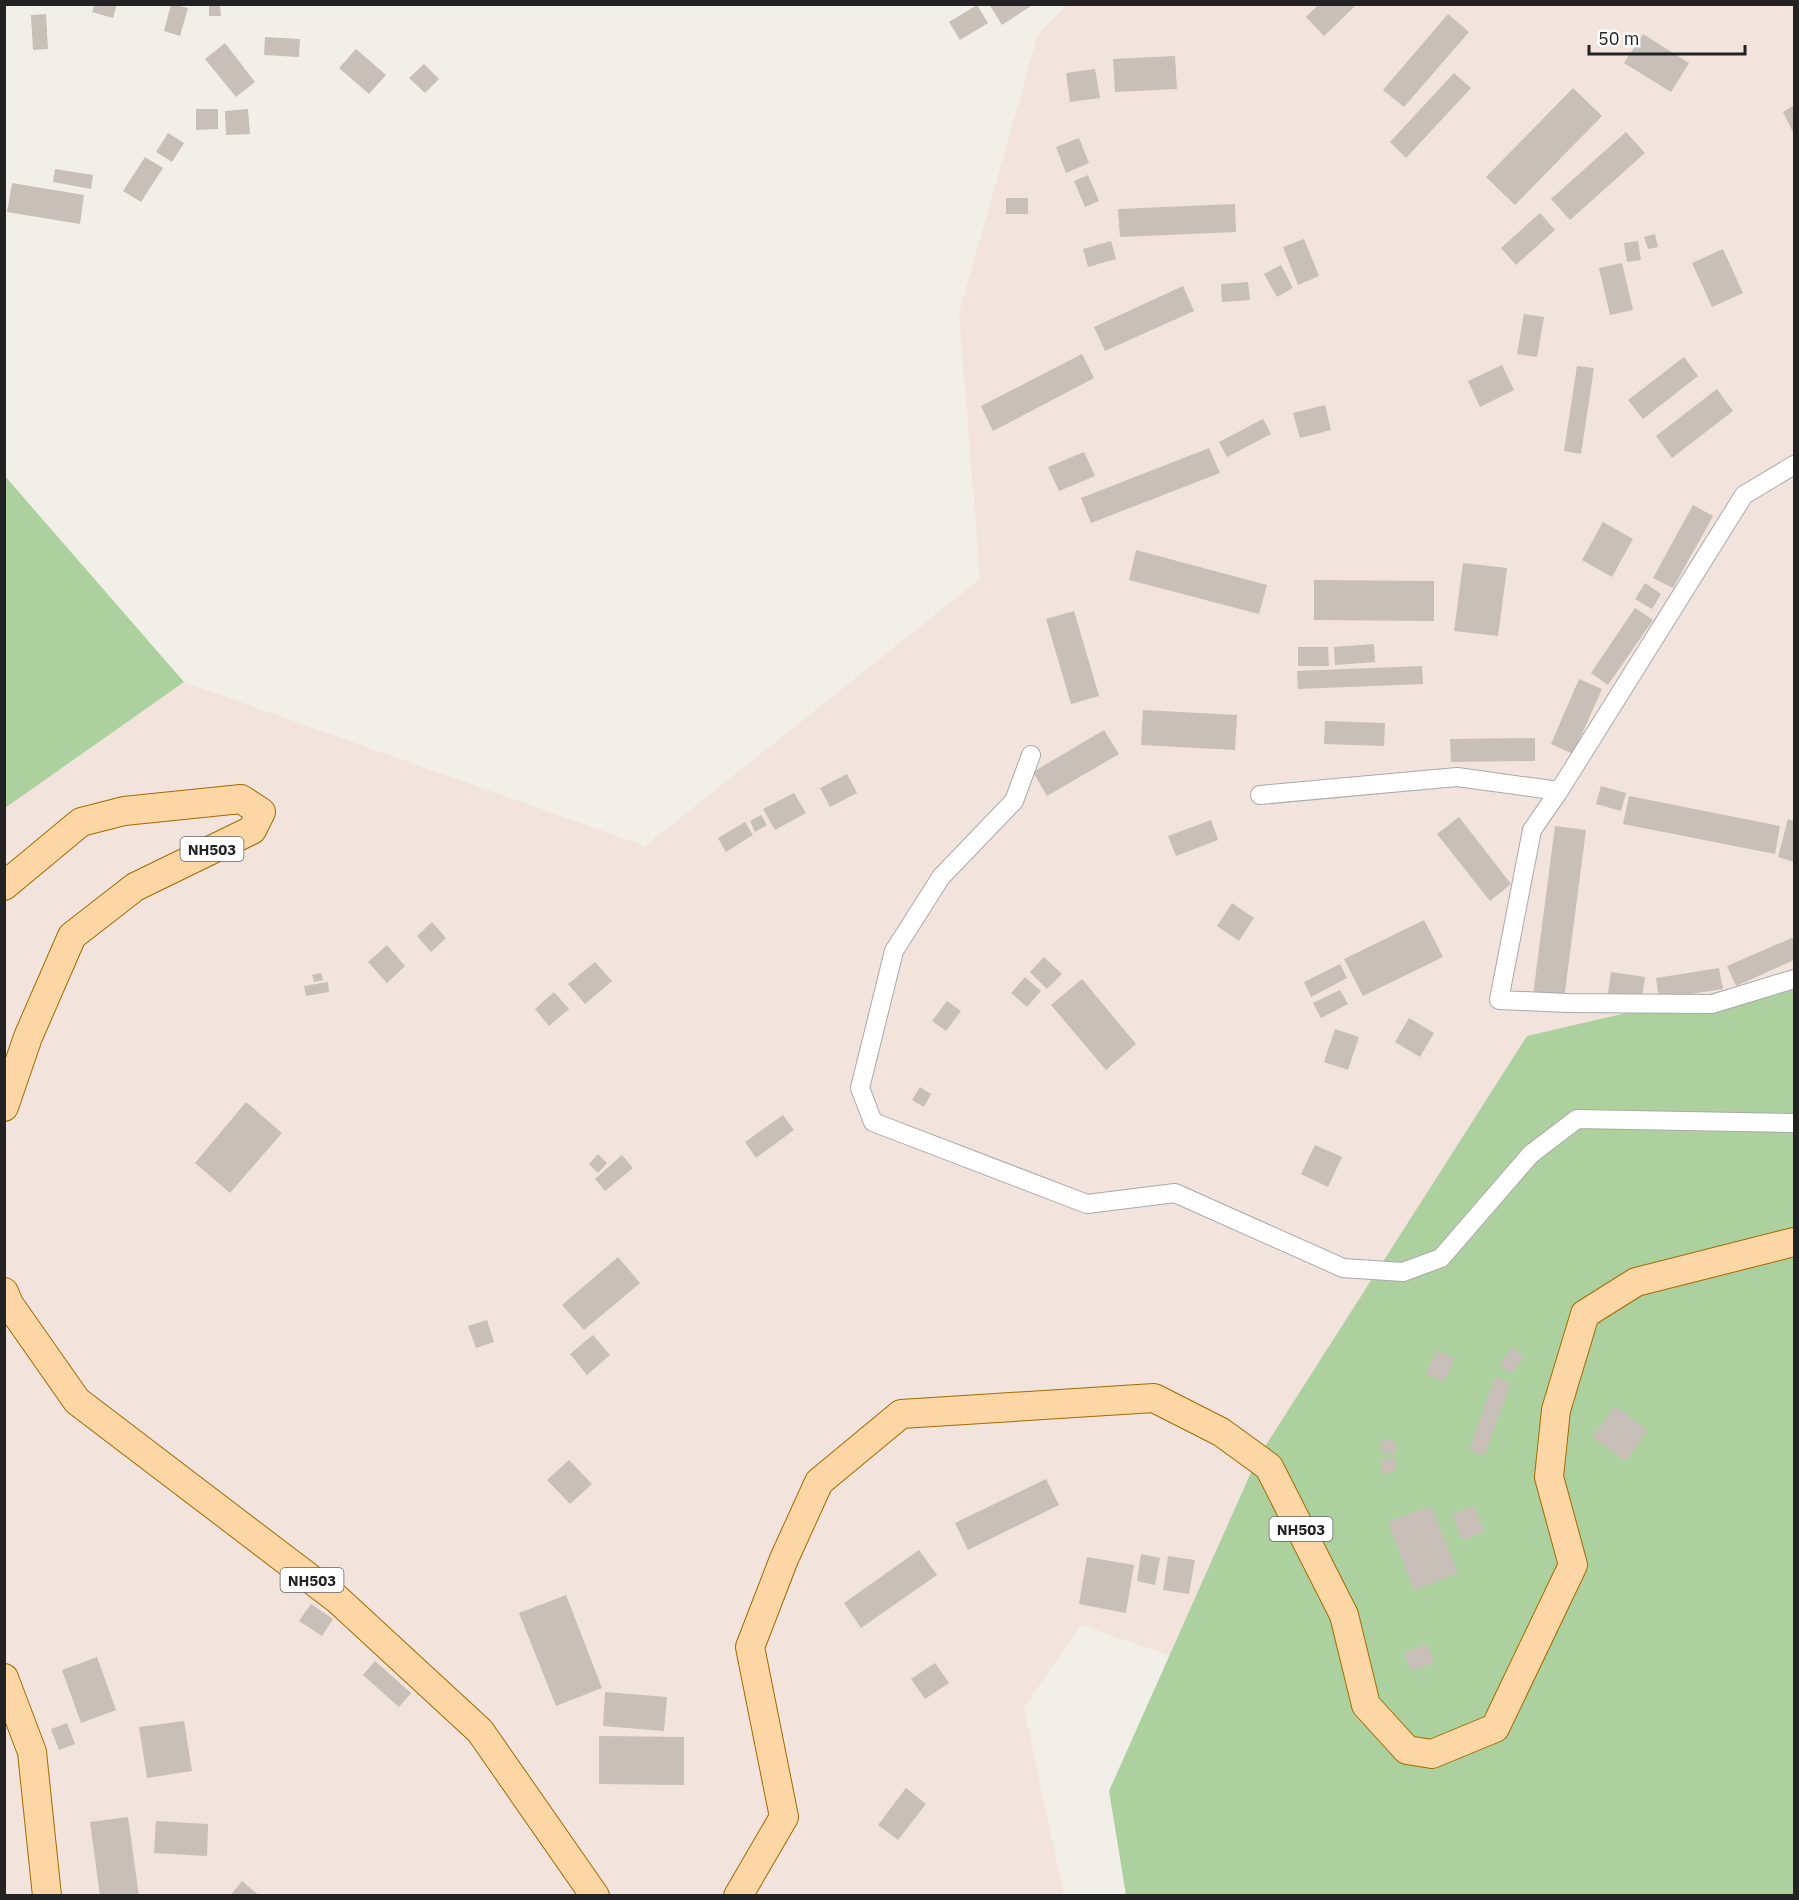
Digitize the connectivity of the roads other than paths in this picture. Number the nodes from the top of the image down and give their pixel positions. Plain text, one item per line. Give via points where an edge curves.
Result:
1 (1794, 465) edge
2 (1032, 755) dead end
3 (1559, 791) junction
4 (1260, 795) dead end
5 (4, 886) edge
6 (1794, 979) edge
7 (4, 1107) edge
8 (1794, 1123) edge
9 (1794, 1242) edge
10 (4, 1292) edge
11 (4, 1678) edge
12 (47, 1896) edge
13 (595, 1896) edge
14 (738, 1896) edge

1 - 3 street via 1744,495
2 - 8 street via 1014,801 941,877 894,951 860,1088 873,1122 1087,1204 1175,1193 1343,1268 1403,1272 1441,1258 1531,1154 1576,1119
3 - 4 street via 1457,777
3 - 6 street via 1532,830 1500,1000 1712,1004
5 - 7 main road, NH503 via 81,822 124,811 241,799 261,812 252,830 135,886 72,936 28,1037
9 - 14 main road, NH503 via 1636,1282 1585,1314 1556,1410 1549,1477 1573,1565 1496,1728 1432,1754 1407,1750 1366,1705 1344,1615 1269,1467 1221,1432 1154,1398 901,1414 819,1482 750,1647 784,1817
10 - 13 main road, NH503 via 77,1401 338,1599 480,1731
11 - 12 main road via 32,1752

